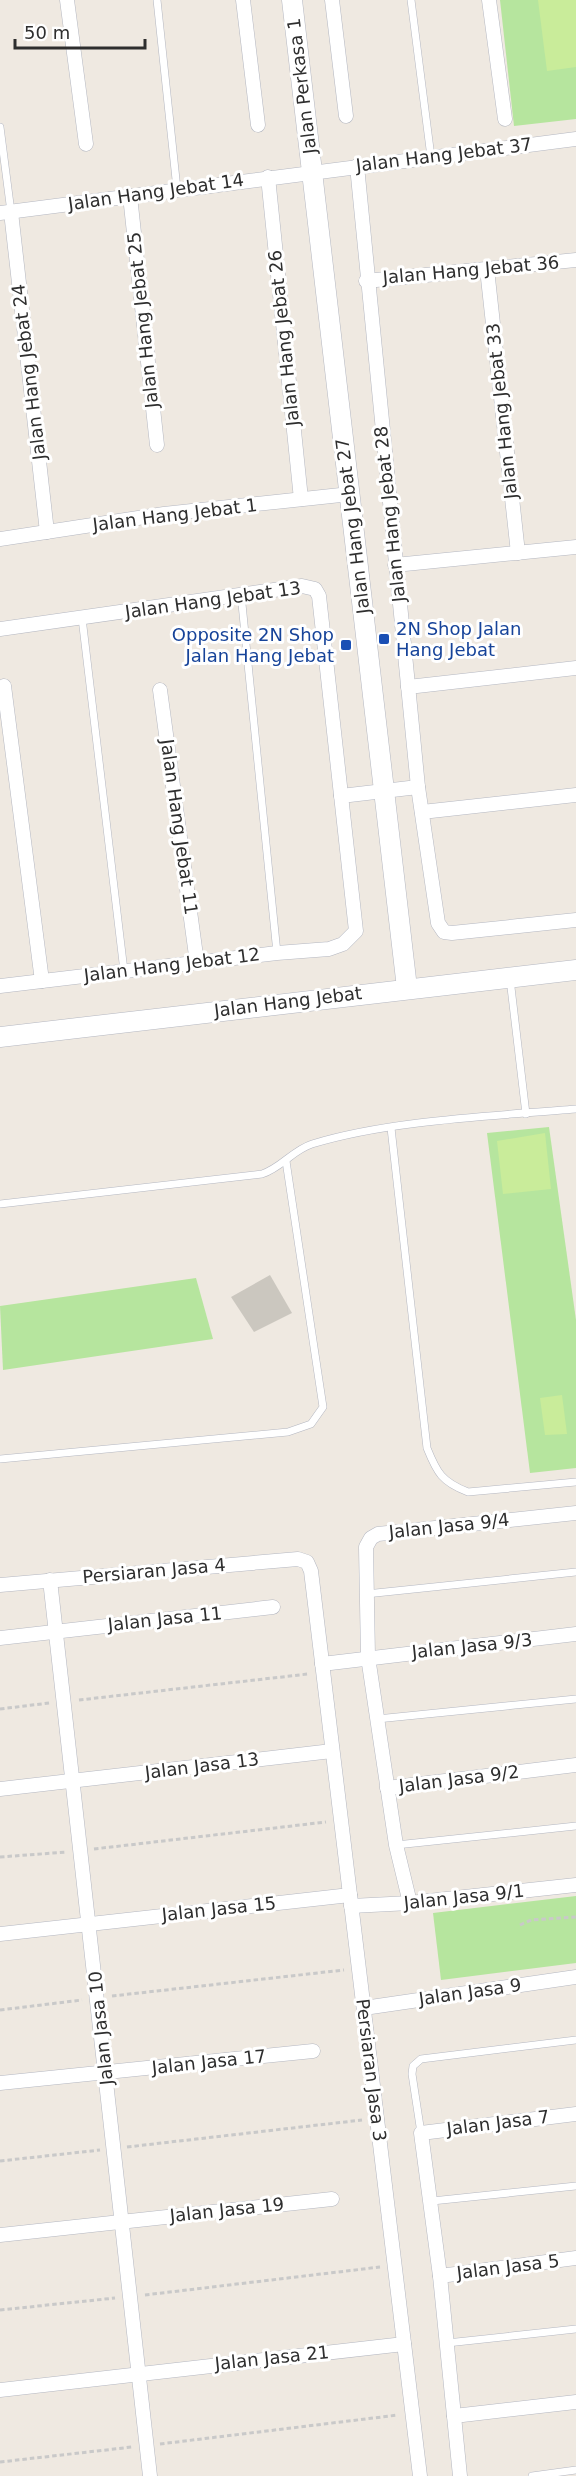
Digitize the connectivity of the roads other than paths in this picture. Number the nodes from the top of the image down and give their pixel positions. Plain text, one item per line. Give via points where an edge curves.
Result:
1 (67, 0) edge
2 (157, 0) edge
3 (243, 0) edge
4 (292, 0) edge
5 (332, 0) edge
6 (411, 0) edge
7 (489, 0) edge
8 (346, 116) dead end
9 (505, 119) dead end
10 (258, 125) dead end
11 (0, 127) edge
12 (576, 139) edge
13 (86, 144) dead end
14 (431, 157) junction
15 (357, 166) junction
16 (312, 171) junction
17 (268, 177) junction
18 (177, 189) junction
19 (130, 196) junction
20 (5, 212) edge
21 (576, 260) edge
22 (487, 269) junction
23 (366, 281) junction
24 (157, 445) dead end
25 (350, 494) junction
26 (301, 499) junction
27 (47, 532) junction
28 (0, 538) edge
29 (576, 547) edge
30 (518, 553) junction
31 (395, 565) junction
32 (241, 594) junction
33 (82, 618) junction
34 (0, 629) edge
35 (576, 668) edge
36 (4, 686) dead end
37 (408, 687) junction
38 (160, 690) dead end
39 (418, 787) junction
40 (384, 790) junction
41 (576, 795) edge
42 (341, 796) junction
43 (422, 812) junction
44 (576, 920) edge
45 (344, 944) joint
46 (277, 953) junction
47 (197, 963) junction
48 (576, 970) edge
49 (124, 971) junction
50 (510, 977) junction
51 (42, 981) junction
52 (0, 986) edge
53 (407, 988) junction
54 (0, 1037) edge
55 (576, 1109) edge
56 (526, 1114) junction
57 (391, 1128) junction
58 (286, 1161) junction
59 (0, 1204) edge
60 (0, 1459) edge
61 (576, 1482) edge
62 (576, 1513) edge
63 (307, 1562) joint
64 (576, 1572) edge
65 (50, 1580) junction
66 (0, 1585) edge
67 (366, 1594) junction
68 (273, 1607) dead end
69 (57, 1631) junction
70 (576, 1634) edge
71 (0, 1638) edge
72 (368, 1657) junction
73 (322, 1668) junction
74 (576, 1700) edge
75 (377, 1719) junction
76 (332, 1751) junction
77 (576, 1765) edge
78 (73, 1781) junction
79 (387, 1788) junction
80 (0, 1789) edge
81 (576, 1826) edge
82 (396, 1845) junction
83 (576, 1885) edge
84 (350, 1900) junction
85 (410, 1903) junction
86 (89, 1924) junction
87 (0, 1935) edge
88 (576, 1977) edge
89 (364, 2008) junction
90 (576, 2040) edge
91 (313, 2051) dead end
92 (106, 2072) junction
93 (0, 2083) edge
94 (576, 2114) edge
95 (421, 2133) junction
96 (576, 2186) edge
97 (332, 2199) dead end
98 (432, 2201) junction
99 (123, 2222) junction
100 (0, 2235) edge
101 (576, 2258) edge
102 (441, 2276) junction
103 (576, 2329) edge
104 (447, 2343) junction
105 (404, 2344) junction
106 (140, 2373) junction
107 (0, 2390) edge
108 (576, 2402) edge
109 (454, 2416) junction
110 (576, 2470) edge
111 (150, 2476) edge
112 (420, 2476) edge
113 (460, 2476) edge
114 (532, 2476) edge

1 - 13 street
2 - 18 lane
3 - 10 street
4 - 16 street, Jalan Perkasa 1
5 - 8 street
6 - 14 lane
7 - 9 street
11 - 20 lane
12 - 14 street, Jalan Hang Jebat 37
14 - 15 street, Jalan Hang Jebat 37
15 - 16 street, Jalan Hang Jebat 37
15 - 23 street, Jalan Hang Jebat 28
16 - 17 street, Jalan Hang Jebat 14
16 - 25 street, Jalan Hang Jebat 27
17 - 18 street, Jalan Hang Jebat 14
17 - 26 street, Jalan Hang Jebat 26
18 - 19 street, Jalan Hang Jebat 14
19 - 20 street, Jalan Hang Jebat 14
19 - 24 street, Jalan Hang Jebat 25
20 - 27 street, Jalan Hang Jebat 24
21 - 22 street, Jalan Hang Jebat 36
22 - 23 street, Jalan Hang Jebat 36
22 - 30 street, Jalan Hang Jebat 33
23 - 31 street, Jalan Hang Jebat 28
25 - 26 street, Jalan Hang Jebat 1
25 - 40 street, Jalan Hang Jebat 27
26 - 27 street, Jalan Hang Jebat 1
27 - 28 street, Jalan Hang Jebat 1
29 - 30 street
30 - 31 street
31 - 37 street, Jalan Hang Jebat 28
32 - 33 street, Jalan Hang Jebat 13
32 - 42 street, Jalan Hang Jebat 13 via 302,586 315,589 319,596
32 - 46 lane
33 - 34 street, Jalan Hang Jebat 13
33 - 49 lane
35 - 37 street
36 - 51 street
37 - 39 street, Jalan Hang Jebat 28
38 - 47 street, Jalan Hang Jebat 11
39 - 40 street
39 - 43 street, Jalan Hang Jebat 28
40 - 42 street
40 - 53 street, Jalan Hang Jebat 27
41 - 43 street
42 - 45 street, Jalan Hang Jebat 13 via 356,931
43 - 44 street, Jalan Hang Jebat 28 via 438,923 444,932
45 - 46 street, Jalan Hang Jebat 12
46 - 47 street, Jalan Hang Jebat 12
47 - 49 street, Jalan Hang Jebat 12
48 - 50 street, Jalan Hang Jebat
49 - 51 street, Jalan Hang Jebat 12
50 - 53 street, Jalan Hang Jebat
50 - 56 lane
51 - 52 street, Jalan Hang Jebat 12
53 - 54 street, Jalan Hang Jebat
55 - 56 lane
56 - 57 lane
57 - 58 lane via 311,1144
57 - 61 lane via 427,1448 436,1472 452,1486 468,1492
58 - 59 lane via 262,1174
58 - 60 lane via 323,1407 312,1424 288,1432
62 - 67 street, Jalan Jasa 9/4 via 378,1534 366,1547
63 - 65 street, Persiaran Jasa 4 via 298,1559
63 - 73 street, Persiaran Jasa 3
64 - 67 lane
65 - 66 street, Persiaran Jasa 4
65 - 69 street, Jalan Jasa 10
67 - 72 street, Jalan Jasa 9/4
68 - 69 street, Jalan Jasa 11
69 - 71 street, Jalan Jasa 11
69 - 78 street, Jalan Jasa 10
70 - 72 street, Jalan Jasa 9/3
72 - 73 street
72 - 75 street, Jalan Jasa 9/4
73 - 76 street, Persiaran Jasa 3
74 - 75 lane
75 - 79 street, Jalan Jasa 9/4
76 - 78 street, Jalan Jasa 13
76 - 84 street, Persiaran Jasa 3
77 - 79 street, Jalan Jasa 9/2
78 - 80 street, Jalan Jasa 13
78 - 86 street, Jalan Jasa 10
79 - 82 street, Jalan Jasa 9/2
81 - 82 lane
82 - 85 street, Jalan Jasa 9/2
83 - 85 street, Jalan Jasa 9/1
84 - 85 street, Jalan Jasa 9/1
84 - 86 street, Jalan Jasa 15
84 - 89 street, Persiaran Jasa 3
86 - 87 street, Jalan Jasa 15
86 - 92 street, Jalan Jasa 10
88 - 89 street, Jalan Jasa 9
89 - 105 street, Persiaran Jasa 3
90 - 95 lane via 422,2059 412,2066
91 - 92 street, Jalan Jasa 17
92 - 93 street, Jalan Jasa 17
92 - 99 street, Jalan Jasa 10
94 - 95 street, Jalan Jasa 7
95 - 98 street
96 - 98 lane
97 - 99 street, Jalan Jasa 19
98 - 102 street
99 - 100 street, Jalan Jasa 19
99 - 106 street, Jalan Jasa 10
101 - 102 street, Jalan Jasa 5
102 - 104 street
103 - 104 lane
104 - 109 street
105 - 106 street, Jalan Jasa 21
105 - 112 street, Persiaran Jasa 3
106 - 107 street, Jalan Jasa 21
106 - 111 street, Jalan Jasa 10
108 - 109 street
109 - 113 street
110 - 114 lane

